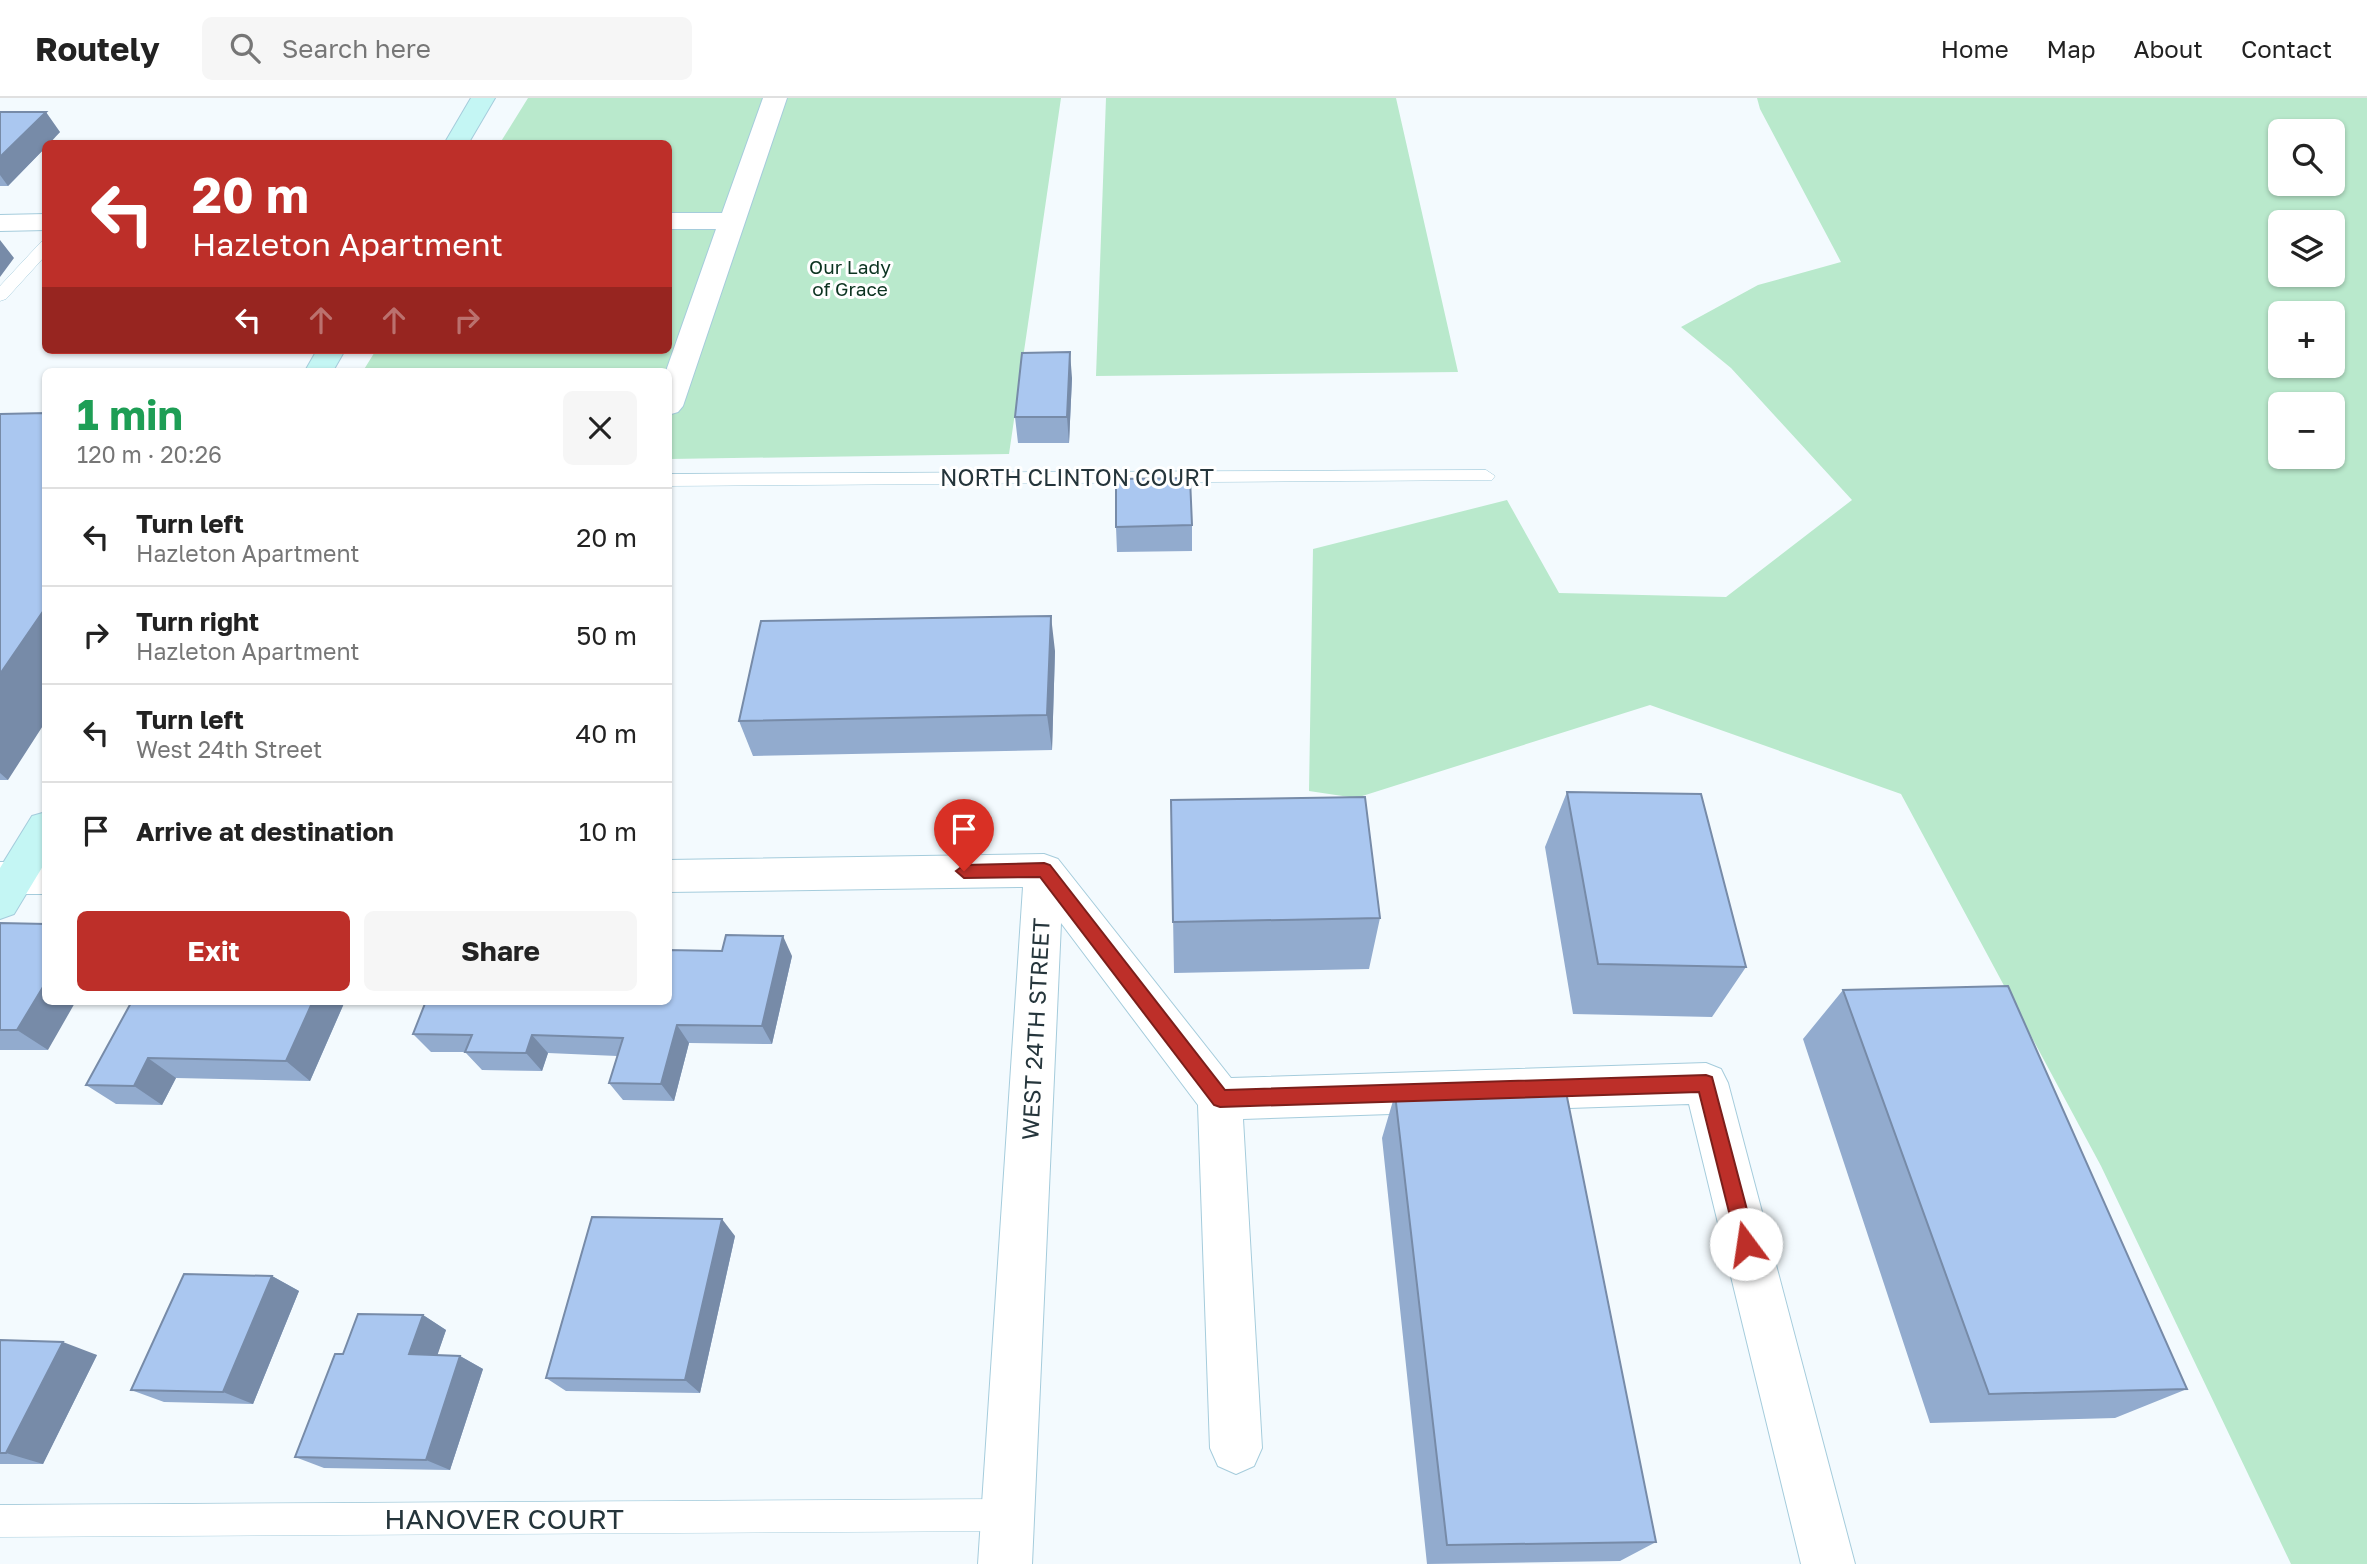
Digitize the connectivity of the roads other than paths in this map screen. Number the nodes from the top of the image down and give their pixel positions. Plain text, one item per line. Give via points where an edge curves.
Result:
1 (483, 98) edge
2 (775, 98) edge
3 (458, 140) edge
4 (672, 221) edge
5 (732, 221) junction
6 (42, 222) edge
7 (0, 223) edge
8 (42, 249) edge
9 (0, 296) edge
10 (672, 394) edge
11 (1486, 476) dead end
12 (672, 480) edge
13 (42, 834) edge
14 (1044, 870) junction
15 (672, 876) edge
16 (15, 884) edge
17 (1220, 1099) junction
18 (1236, 1448) dead end
19 (1008, 1515) junction
20 (0, 1521) edge
21 (1005, 1564) edge
22 (1828, 1564) edge

1 - 3 street
2 - 5 street
4 - 5 street
5 - 10 street
6 - 7 street
8 - 9 lane
11 - 12 lane, NORTH CLINTON COURT
13 - 16 street
14 - 15 street
14 - 17 street
14 - 19 street, WEST 24TH STREET
17 - 18 street
17 - 22 street via 1706,1083
19 - 20 lane, HANOVER COURT
19 - 21 street, WEST 24TH STREET

